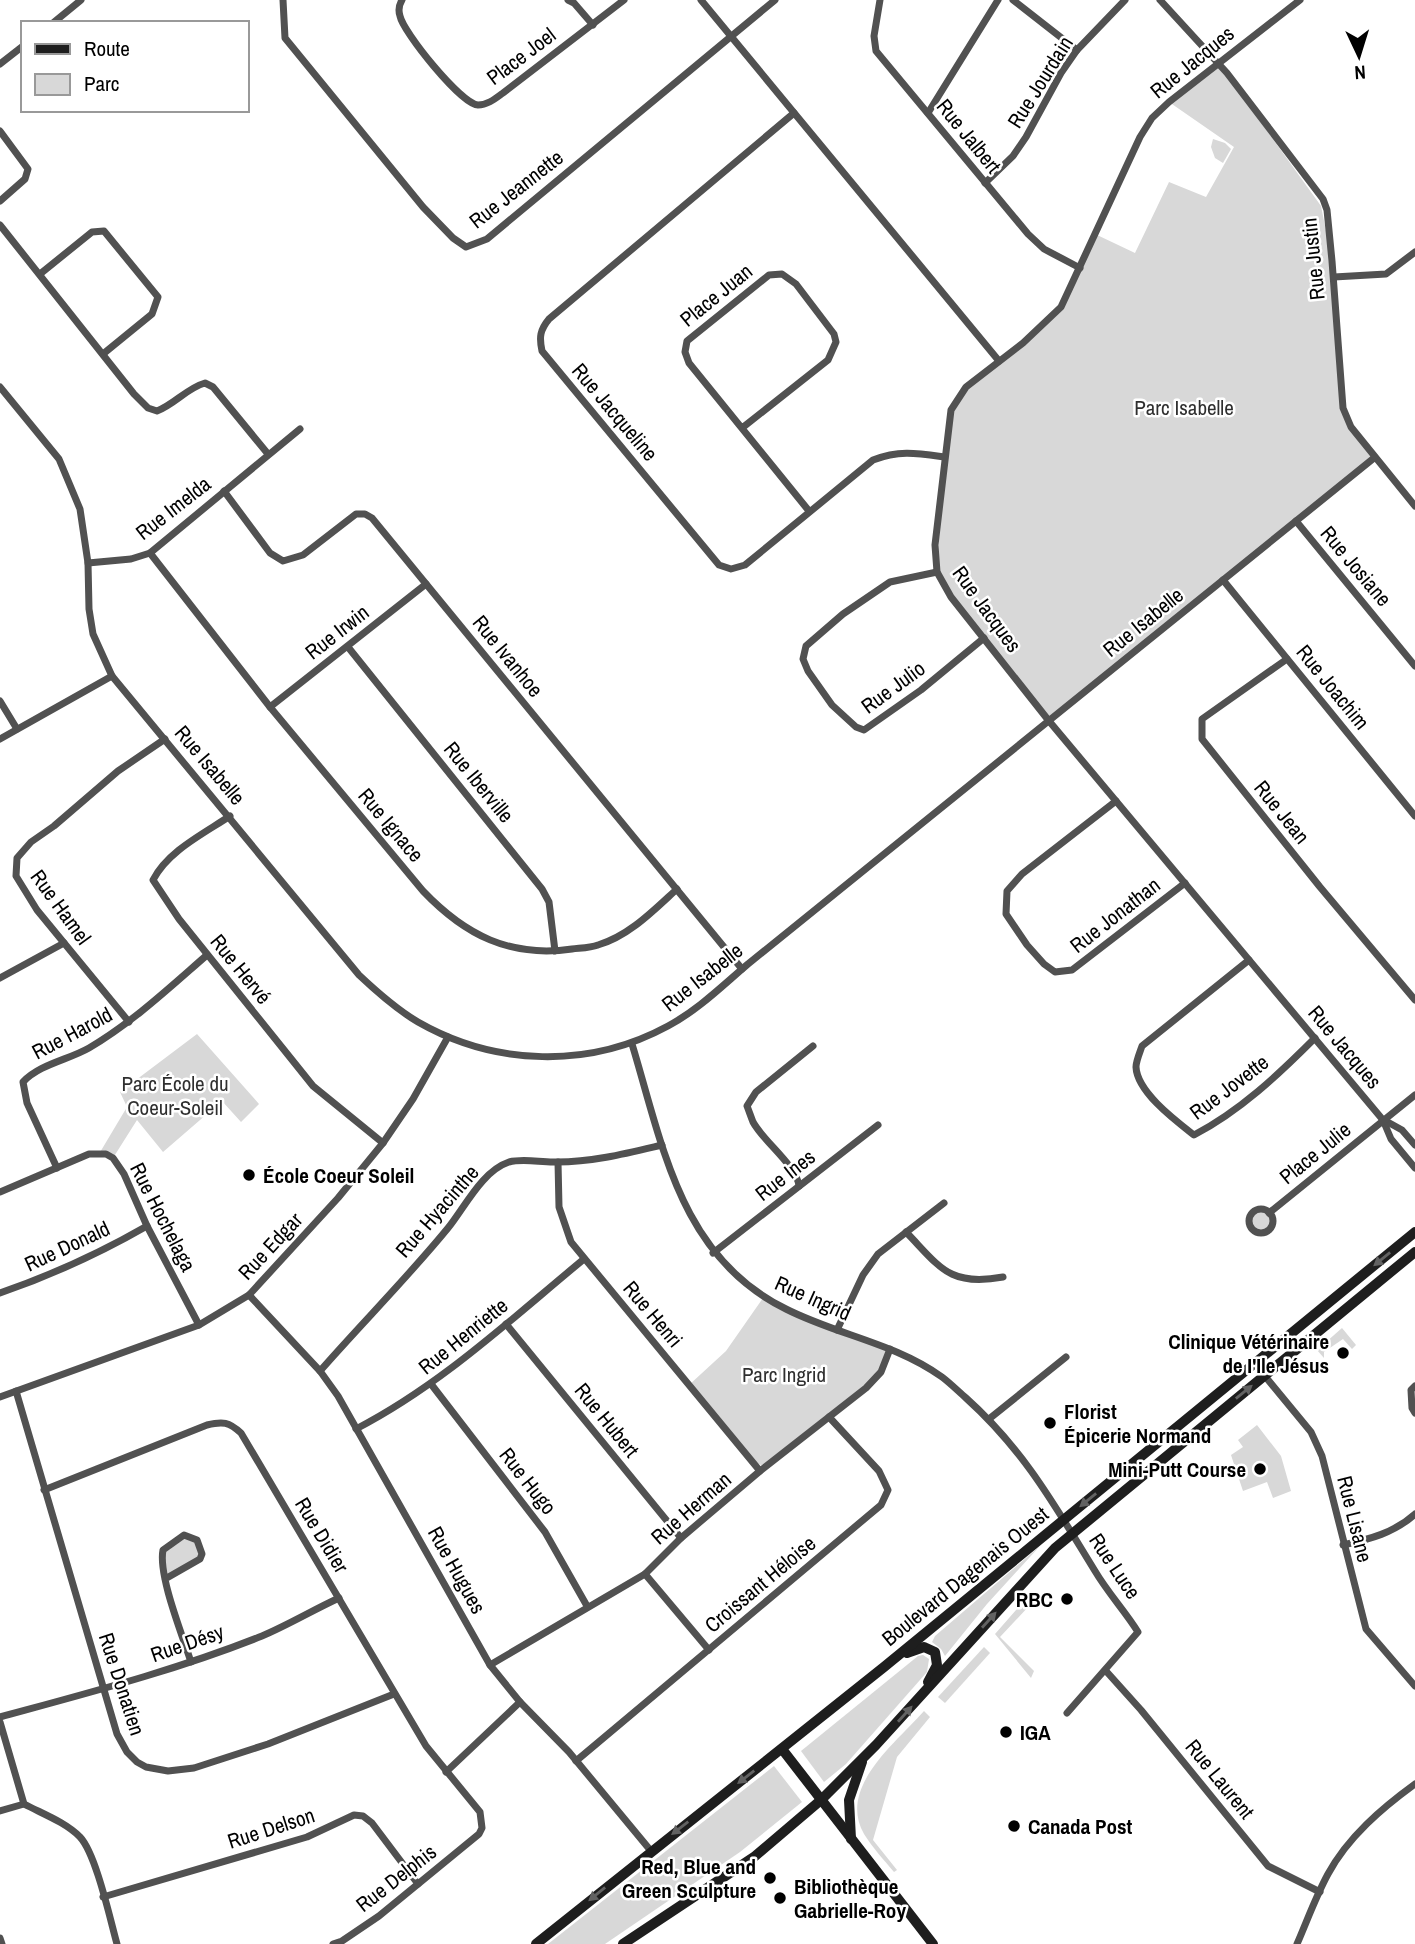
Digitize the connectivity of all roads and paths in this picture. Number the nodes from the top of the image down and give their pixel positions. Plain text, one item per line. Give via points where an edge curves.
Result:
1 (81, 0) edge
2 (283, 0) edge
3 (402, 0) edge
4 (568, 0) edge
5 (624, 0) edge
6 (701, 0) edge
7 (775, 0) edge
8 (880, 0) edge
9 (998, 0) edge
10 (1013, 0) edge
11 (1125, 0) edge
12 (1160, 0) edge
13 (1300, 0) edge
14 (55, 21) edge
15 (593, 25) junction
16 (732, 37) junction
17 (21, 48) edge
18 (1077, 50) junction
19 (1219, 63) junction
20 (0, 64) edge
21 (794, 113) junction
22 (929, 113) junction
23 (0, 131) edge
24 (985, 183) junction
25 (0, 201) edge
26 (0, 225) edge
27 (1415, 252) edge
28 (1080, 268) junction
29 (40, 274) junction
30 (1334, 277) junction
31 (103, 354) junction
32 (999, 361) junction
33 (0, 387) edge
34 (742, 428) junction
35 (299, 429) dead end
36 (268, 454) junction
37 (944, 457) junction
38 (1374, 458) junction
39 (224, 491) junction
40 (1415, 506) edge
41 (809, 511) junction
42 (1296, 521) junction
43 (150, 553) junction
44 (88, 563) junction
45 (937, 572) junction
46 (1223, 580) junction
47 (426, 584) junction
48 (984, 638) junction
49 (348, 647) junction
50 (1287, 659) junction
51 (1415, 666) edge
52 (112, 676) junction
53 (0, 701) edge
54 (270, 707) junction
55 (1049, 721) junction
56 (17, 729) junction
57 (0, 739) edge
58 (165, 739) junction
59 (1116, 801) junction
60 (230, 816) junction
61 (1415, 816) edge
62 (1185, 883) junction
63 (677, 889) junction
64 (64, 943) junction
65 (555, 951) junction
66 (207, 955) junction
67 (1249, 960) junction
68 (742, 969) junction
69 (0, 978) edge
70 (1415, 1000) edge
71 (129, 1023) junction
72 (448, 1037) junction
73 (1315, 1038) junction
74 (632, 1044) junction
75 (813, 1046) dead end
76 (1415, 1095) edge
77 (1383, 1120) junction
78 (878, 1125) dead end
79 (383, 1143) junction
80 (662, 1145) junction
81 (1415, 1145) edge
82 (558, 1162) junction
83 (57, 1168) junction
84 (1415, 1168) edge
85 (799, 1186) junction
86 (0, 1192) edge
87 (944, 1203) dead end
88 (1269, 1213) dead end
89 (147, 1226) junction
90 (906, 1232) junction
91 (1415, 1232) edge
92 (1415, 1252) edge
93 (713, 1253) junction
94 (584, 1259) junction
95 (1003, 1278) dead end
96 (0, 1293) edge
97 (249, 1295) junction
98 (506, 1324) junction
99 (199, 1325) junction
100 (837, 1330) junction
101 (890, 1349) junction
102 (1066, 1357) dead end
103 (1255, 1364) junction
104 (320, 1371) junction
105 (1265, 1375) junction
106 (431, 1384) junction
107 (1415, 1386) edge
108 (16, 1391) junction
109 (0, 1397) edge
110 (1415, 1413) edge
111 (829, 1417) junction
112 (989, 1419) junction
113 (356, 1430) junction
114 (761, 1471) junction
115 (44, 1490) junction
116 (1415, 1514) edge
117 (1065, 1519) junction
118 (1073, 1533) junction
119 (681, 1538) junction
120 (1343, 1545) junction
121 (645, 1574) junction
122 (165, 1578) junction
123 (339, 1598) junction
124 (587, 1606) junction
125 (709, 1650) junction
126 (897, 1657) junction
127 (191, 1662) junction
128 (490, 1665) junction
129 (1106, 1671) junction
130 (1415, 1686) edge
131 (104, 1689) junction
132 (394, 1694) junction
133 (920, 1697) junction
134 (520, 1702) junction
135 (1067, 1713) dead end
136 (0, 1717) edge
137 (0, 1722) edge
138 (782, 1749) junction
139 (863, 1759) junction
140 (576, 1761) junction
141 (446, 1772) junction
142 (1415, 1784) edge
143 (821, 1800) junction
144 (24, 1804) junction
145 (0, 1811) edge
146 (479, 1834) joint
147 (851, 1839) junction
148 (651, 1851) junction
149 (418, 1884) junction
150 (1320, 1892) junction
151 (103, 1897) junction
152 (0, 1938) edge
153 (2, 1944) edge
154 (117, 1944) edge
155 (333, 1944) edge
156 (536, 1944) edge
157 (623, 1944) edge
158 (933, 1944) edge
159 (1297, 1944) edge

1 - 14 street
2 - 16 street, Rue Jeannette via 285,38 423,207 467,247 487,239
3 - 15 street, Place Joel via 400,18 446,82 477,105 503,93
4 - 15 street
5 - 15 street, Place Joel
6 - 16 street
7 - 16 street, Rue Jeannette
8 - 22 street, Rue Jalbert via 876,51
9 - 22 street
10 - 18 street
11 - 18 street, Rue Jourdain
12 - 19 street, Rue Justin
13 - 19 street, Rue Jacques
16 - 21 street
17 - 20 street
18 - 24 street, Rue Jourdain via 1013,156
19 - 28 street, Rue Jacques via 1152,118
19 - 30 street, Rue Justin via 1322,199
21 - 32 street
21 - 41 street, Rue Jacqueline via 549,319 540,338 542,351 556,370 719,565 732,569 745,565
22 - 24 street, Rue Jalbert
23 - 25 street via 28,169 25,179
24 - 28 street, Rue Jalbert via 1044,249
26 - 29 street
27 - 30 street via 1386,274
28 - 32 street, Rue Jacques via 1061,307
29 - 31 street
29 - 31 street via 92,232 104,231 158,296 152,314
30 - 38 street, Rue Justin via 1343,408 1351,428
31 - 36 street via 134,394 157,411 194,386 205,383 213,387
32 - 37 street, Rue Jacques via 956,399 947,423
33 - 44 street, Rue Isabelle via 59,459 80,509
34 - 34 street, Place Juan via 828,360 836,342 796,284 782,274 769,275 687,341 690,363
34 - 41 street, Place Juan
35 - 36 street, Rue Imelda
36 - 39 street, Rue Imelda
37 - 41 street, Rue Jacqueline via 903,452 873,460
37 - 45 street, Rue Jacques via 935,545
38 - 40 street, Rue Justin
38 - 42 street, Rue Isabelle
39 - 43 street, Rue Imelda
39 - 47 street, Rue Ivanhoe via 270,553 283,561 303,555 356,514 365,514 379,524
42 - 46 street, Rue Isabelle
42 - 51 street, Rue Josiane
43 - 44 street, Rue Imelda
43 - 54 street, Rue Ignace
44 - 52 street, Rue Isabelle via 93,634
45 - 48 street, Rue Jacques
45 - 48 street, Rue Julio via 890,582 806,646 803,659 826,697 864,730
46 - 50 street, Rue Joachim
46 - 55 street, Rue Isabelle
47 - 49 street, Rue Irwin
47 - 63 street, Rue Ivanhoe
48 - 55 street, Rue Jacques
49 - 54 street, Rue Irwin
49 - 65 street, Rue Iberville via 542,889 549,902
50 - 61 street, Rue Joachim
50 - 70 street, Rue Jean via 1202,719 1202,739
52 - 56 street
52 - 58 street, Rue Isabelle
53 - 56 street
54 - 65 street, Rue Ignace via 442,912 504,946
55 - 59 street, Rue Jacques
55 - 68 street, Rue Isabelle
56 - 57 street
58 - 60 street, Rue Isabelle
58 - 64 street, Rue Hamel via 118,771 17,858 16,876
59 - 62 street, Rue Jacques
59 - 62 street, Rue Jonathan via 1022,874 1007,891 1006,914 1027,945 1055,972 1072,971
60 - 66 street, Rue Hervé via 160,866 153,880
60 - 72 street, Rue Isabelle via 359,975 398,1008
62 - 67 street, Rue Jacques
63 - 65 street, Rue Ignace via 631,929 599,945
63 - 68 street, Rue Ivanhoe
64 - 69 street
64 - 71 street, Rue Hamel
66 - 71 street, Rue Harold
66 - 79 street, Rue Hervé via 313,1086
67 - 73 street, Rue Jacques
67 - 73 street, Rue Jovette via 1142,1046 1136,1066 1152,1097 1194,1135 1239,1107
68 - 74 street, Rue Isabelle via 705,1003
71 - 83 street, Rue Harold via 86,1050 30,1074 23,1082 27,1103
72 - 74 street, Rue Isabelle via 507,1055 536,1057 580,1056
72 - 79 street, Rue Edgar
73 - 77 street, Rue Jacques
74 - 80 street, Rue Ingrid
75 - 85 street via 756,1092 747,1106 753,1123
76 - 77 street, Place Julie
77 - 81 street, Rue Jacques via 1402,1130
77 - 84 street, Rue Jacques via 1391,1139
77 - 88 street, Place Julie
78 - 85 street, Rue Ines
79 - 97 street, Rue Edgar
80 - 82 street, Rue Hyacinthe via 614,1157
80 - 93 street, Rue Ingrid via 681,1199
82 - 94 street, Rue Henri via 562,1222
82 - 104 street, Rue Hyacinthe via 522,1161 498,1168
83 - 86 street, Rue Hochelaga
83 - 89 street, Rue Hochelaga via 89,1154 113,1158
85 - 93 street, Rue Ines
87 - 90 street
89 - 96 street, Rue Donald via 98,1254
89 - 99 street, Rue Hochelaga
90 - 95 street via 956,1278
90 - 100 street via 878,1254 863,1275
91 -> 103 main road, Boulevard Dagenais Ouest
92 - 105 main road, Boulevard Dagenais Ouest
93 - 100 street, Rue Ingrid via 747,1285 786,1310
94 - 98 street, Rue Henriette
94 - 114 street, Rue Henri
97 - 99 street, Rue Edgar
97 - 104 street, Rue Hugues
98 - 106 street, Rue Henriette
98 - 119 street, Rue Hubert
99 - 108 street, Rue Edgar
100 - 101 street, Rue Ingrid
101 - 111 street, Rue Herman via 881,1372
101 - 112 street, Rue Ingrid via 942,1376
102 - 112 street
103 - 105 street, Rue Lisane
103 -> 117 main road, Boulevard Dagenais Ouest
104 - 113 street, Rue Hugues
118 -> 105 main road, Boulevard Dagenais Ouest
105 - 120 street, Rue Lisane via 1316,1442
106 - 113 street, Rue Henriette
106 - 124 street, Rue Hugo via 545,1532
107 - 110 street via 1411,1390
108 - 109 street, Rue Edgar
108 - 115 street, Rue Donatien
111 - 114 street, Rue Herman
111 - 125 street, Croissant Héloise via 880,1471 888,1490 881,1505
112 - 117 street, Rue Ingrid
113 - 128 street, Rue Hugues
114 - 119 street, Rue Herman
115 - 123 street, Rue Didier via 207,1424 232,1424 242,1433
115 - 131 street, Rue Donatien
116 - 120 street via 1379,1537
117 - 118 street, Rue Luce
117 - 126 main road, Boulevard Dagenais Ouest
118 - 129 street, Rue Luce via 1138,1632
133 -> 118 main road, Boulevard Dagenais Ouest via 1045,1557
119 - 121 street, Rue Herman
120 - 130 street, Rue Lisane via 1366,1629
121 - 124 street, Rue Herman
121 - 125 street
122 - 122 street via 200,1559 197,1540 184,1535 163,1550
122 - 127 street
123 - 127 street, Rue Désy via 263,1635
123 - 132 street, Rue Didier
124 - 128 street, Rue Herman
125 - 140 street, Croissant Héloise
126 - 133 main road via 924,1647 934,1652 937,1665
126 - 138 main road, Boulevard Dagenais Ouest
127 - 131 street, Rue Désy
128 - 134 street, Rue Hugues
129 - 135 street
129 - 150 street, Rue Laurent via 1268,1866
131 - 132 street, Rue Donatien via 127,1752 146,1767 168,1771 194,1768 268,1744
131 - 136 street, Rue Désy
132 - 141 street, Rue Didier
139 -> 133 main road, Boulevard Dagenais Ouest
134 - 140 street, Rue Hugues
134 - 141 street
137 - 144 street
138 - 143 main road
138 -> 148 main road, Boulevard Dagenais Ouest
139 - 143 main road, Boulevard Dagenais Ouest
139 - 147 main road via 849,1800
140 - 148 street, Rue Hugues
141 - 146 street, Rue Didier via 480,1812
142 - 150 street via 1363,1828 1329,1872
143 - 147 main road
143 - 157 main road, Boulevard Dagenais Ouest via 754,1857
144 - 145 street
144 - 151 street via 82,1839
146 - 149 street, Rue Delphis
147 - 158 main road
148 -> 156 main road, Boulevard Dagenais Ouest
149 - 151 street, Rue Delson via 372,1823 354,1815 307,1837
149 - 155 street, Rue Delphis via 379,1916
150 - 159 street
151 - 154 street
152 - 153 street

